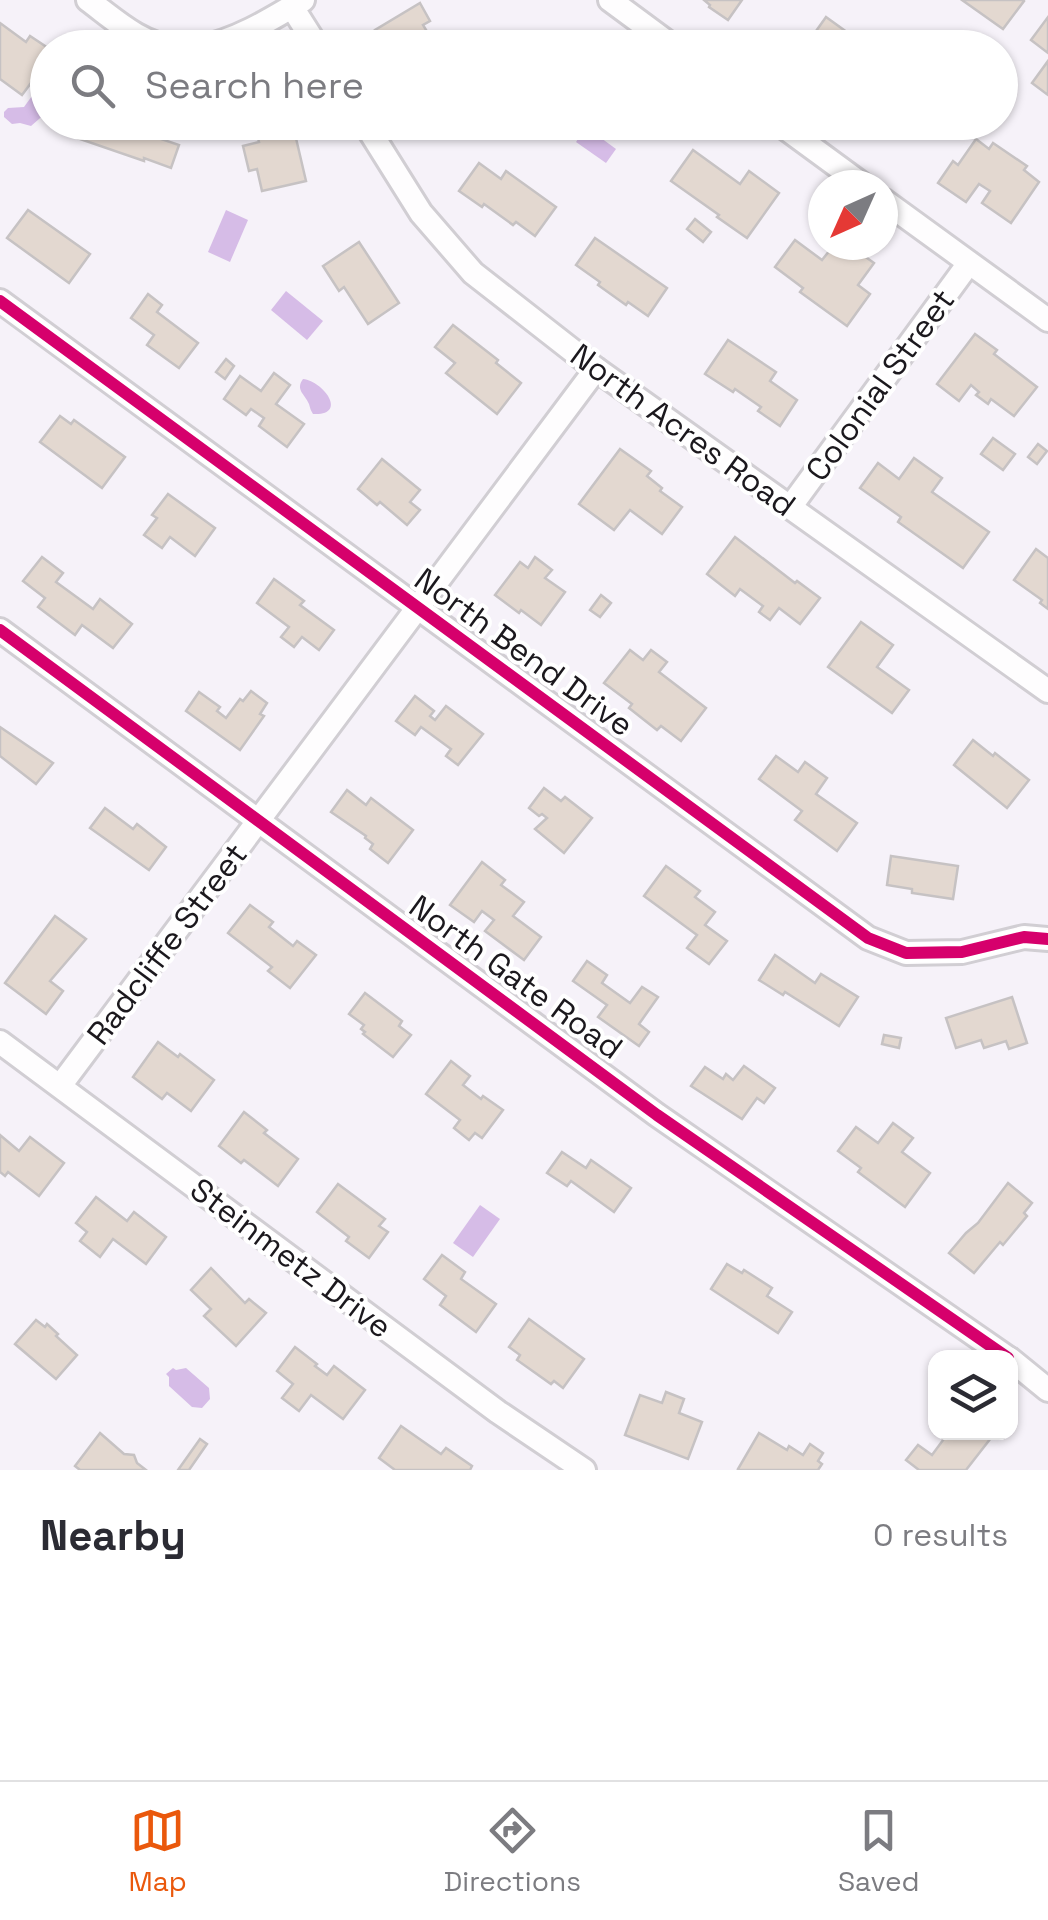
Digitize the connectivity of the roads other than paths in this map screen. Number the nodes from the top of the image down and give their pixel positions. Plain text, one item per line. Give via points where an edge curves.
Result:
1 (88, 0) edge
2 (610, 0) edge
3 (298, 3) edge
4 (129, 30) edge
5 (250, 30) edge
6 (310, 30) edge
7 (651, 30) edge
8 (375, 140) edge
9 (801, 140) edge
10 (842, 170) edge
11 (898, 211) edge
12 (969, 263) junction
13 (0, 301) edge
14 (1048, 320) edge
15 (596, 370) junction
16 (790, 506) junction
17 (418, 609) junction
18 (0, 630) edge
19 (1048, 692) edge
20 (258, 822) junction
21 (1048, 939) edge
22 (0, 1042) edge
23 (60, 1086) junction
24 (997, 1350) edge
25 (1018, 1365) edge
26 (1048, 1390) edge
27 (584, 1470) edge

1 - 4 street
2 - 7 street
3 - 5 street
3 - 6 street
8 - 15 street, North Acres Road via 421,214 473,273
9 - 10 street
11 - 12 street
12 - 14 street
12 - 16 street, Colonial Street
13 - 17 street, North Bend Drive
15 - 16 street, North Acres Road
15 - 17 street, Radcliffe Street
16 - 19 street, North Acres Road
17 - 20 street, Radcliffe Street
17 - 21 street, North Bend Drive via 868,938 906,953
18 - 20 street, North Gate Road
20 - 23 street, Radcliffe Street
20 - 24 street, North Gate Road via 658,1115
22 - 23 street, Steinmetz Drive
23 - 27 street, Steinmetz Drive
25 - 26 street, North Gate Road

